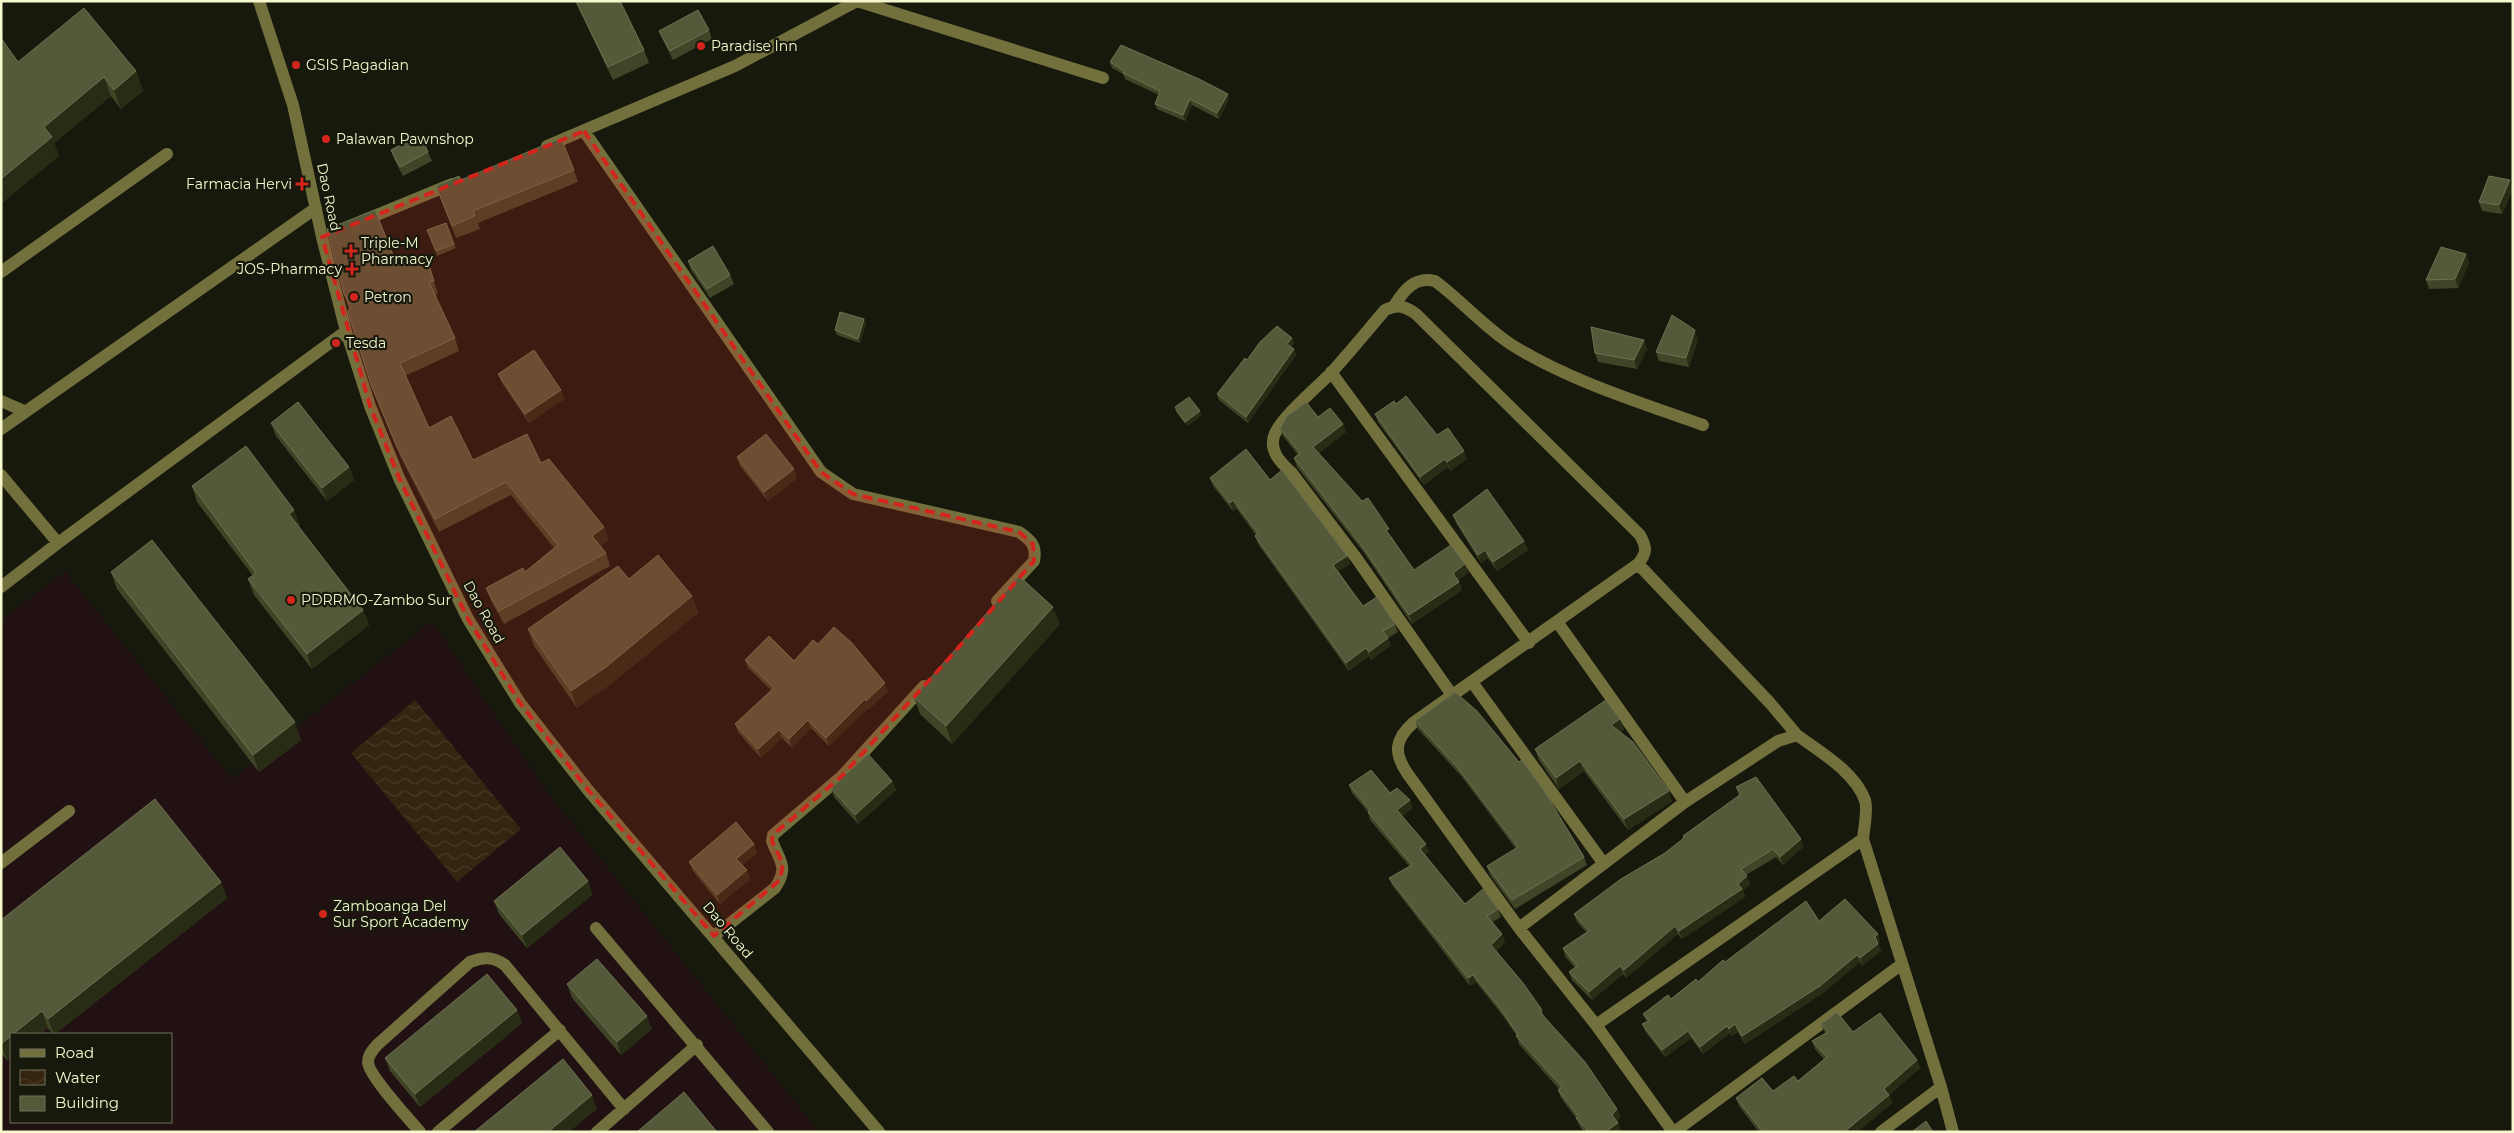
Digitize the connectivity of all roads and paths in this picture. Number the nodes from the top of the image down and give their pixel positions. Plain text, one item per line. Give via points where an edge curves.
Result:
1 (259, 1) edge
2 (857, 1) edge
3 (1103, 78) dead end
4 (584, 131) junction
5 (539, 149) edge
6 (167, 154) dead end
7 (467, 178) edge
8 (316, 208) junction
9 (349, 226) edge
10 (1, 272) edge
11 (1394, 306) junction
12 (346, 331) junction
13 (1331, 372) junction
14 (1, 401) edge
15 (24, 411) junction
16 (1703, 425) dead end
17 (1, 430) edge
18 (1, 475) edge
19 (58, 543) junction
20 (1638, 564) junction
21 (1, 587) edge
22 (988, 612) edge
23 (1558, 622) junction
24 (1529, 643) junction
25 (932, 676) edge
26 (1472, 682) junction
27 (1452, 695) junction
28 (1797, 734) junction
29 (1685, 802) junction
30 (68, 811) dead end
31 (1863, 839) junction
32 (1, 863) edge
33 (1604, 864) junction
34 (596, 928) dead end
35 (1519, 928) junction
36 (714, 936) junction
37 (1902, 964) junction
38 (1596, 1025) junction
39 (560, 1030) junction
40 (697, 1045) junction
41 (1941, 1086) junction
42 (624, 1108) junction
43 (420, 1132) edge
44 (438, 1132) edge
45 (598, 1132) edge
46 (768, 1132) edge
47 (878, 1132) edge
48 (1674, 1132) edge
49 (1881, 1132) edge
50 (1953, 1132) edge

1 - 8 street, Dao Road via 294,105
2 - 3 street
2 - 4 street via 735,66
4 - 5 street
4 - 22 street via 821,472 853,494 1019,532 1033,544 1036,552 1034,561
6 - 10 street
7 - 9 street
8 - 12 street, Dao Road via 327,235
8 - 15 street
11 - 13 street via 1385,310
11 - 16 street via 1414,283 1426,279 1435,281 1496,334 1528,354 1581,380
11 - 20 street via 1406,307 1416,314 1640,535 1646,552
12 - 19 street
12 - 36 street, Dao Road via 370,406 399,478 468,619 520,703 588,790
13 - 24 street
13 - 27 street via 1281,424 1274,437 1273,449 1357,559
14 - 15 street
15 - 17 street
18 - 19 street
19 - 21 street
20 - 23 street
20 - 28 street
23 - 24 street
23 - 29 street
24 - 26 street
25 - 36 street via 842,776 773,834 772,841 783,864 780,880 775,888
26 - 27 street
26 - 33 street
27 - 35 street via 1407,728 1396,748 1398,759
28 - 29 street via 1778,741
28 - 31 street via 1854,782 1865,801
29 - 33 street
30 - 32 street
31 - 37 street
31 - 38 street
33 - 35 street
34 - 40 street
35 - 38 street
36 - 47 street, Dao Road
37 - 41 street
37 - 48 street
38 - 48 street
39 - 42 street
39 - 43 street via 505,965 494,958 470,962 368,1056 374,1077
39 - 44 street
40 - 42 street
40 - 46 street
41 - 49 street
41 - 50 street
42 - 45 street

